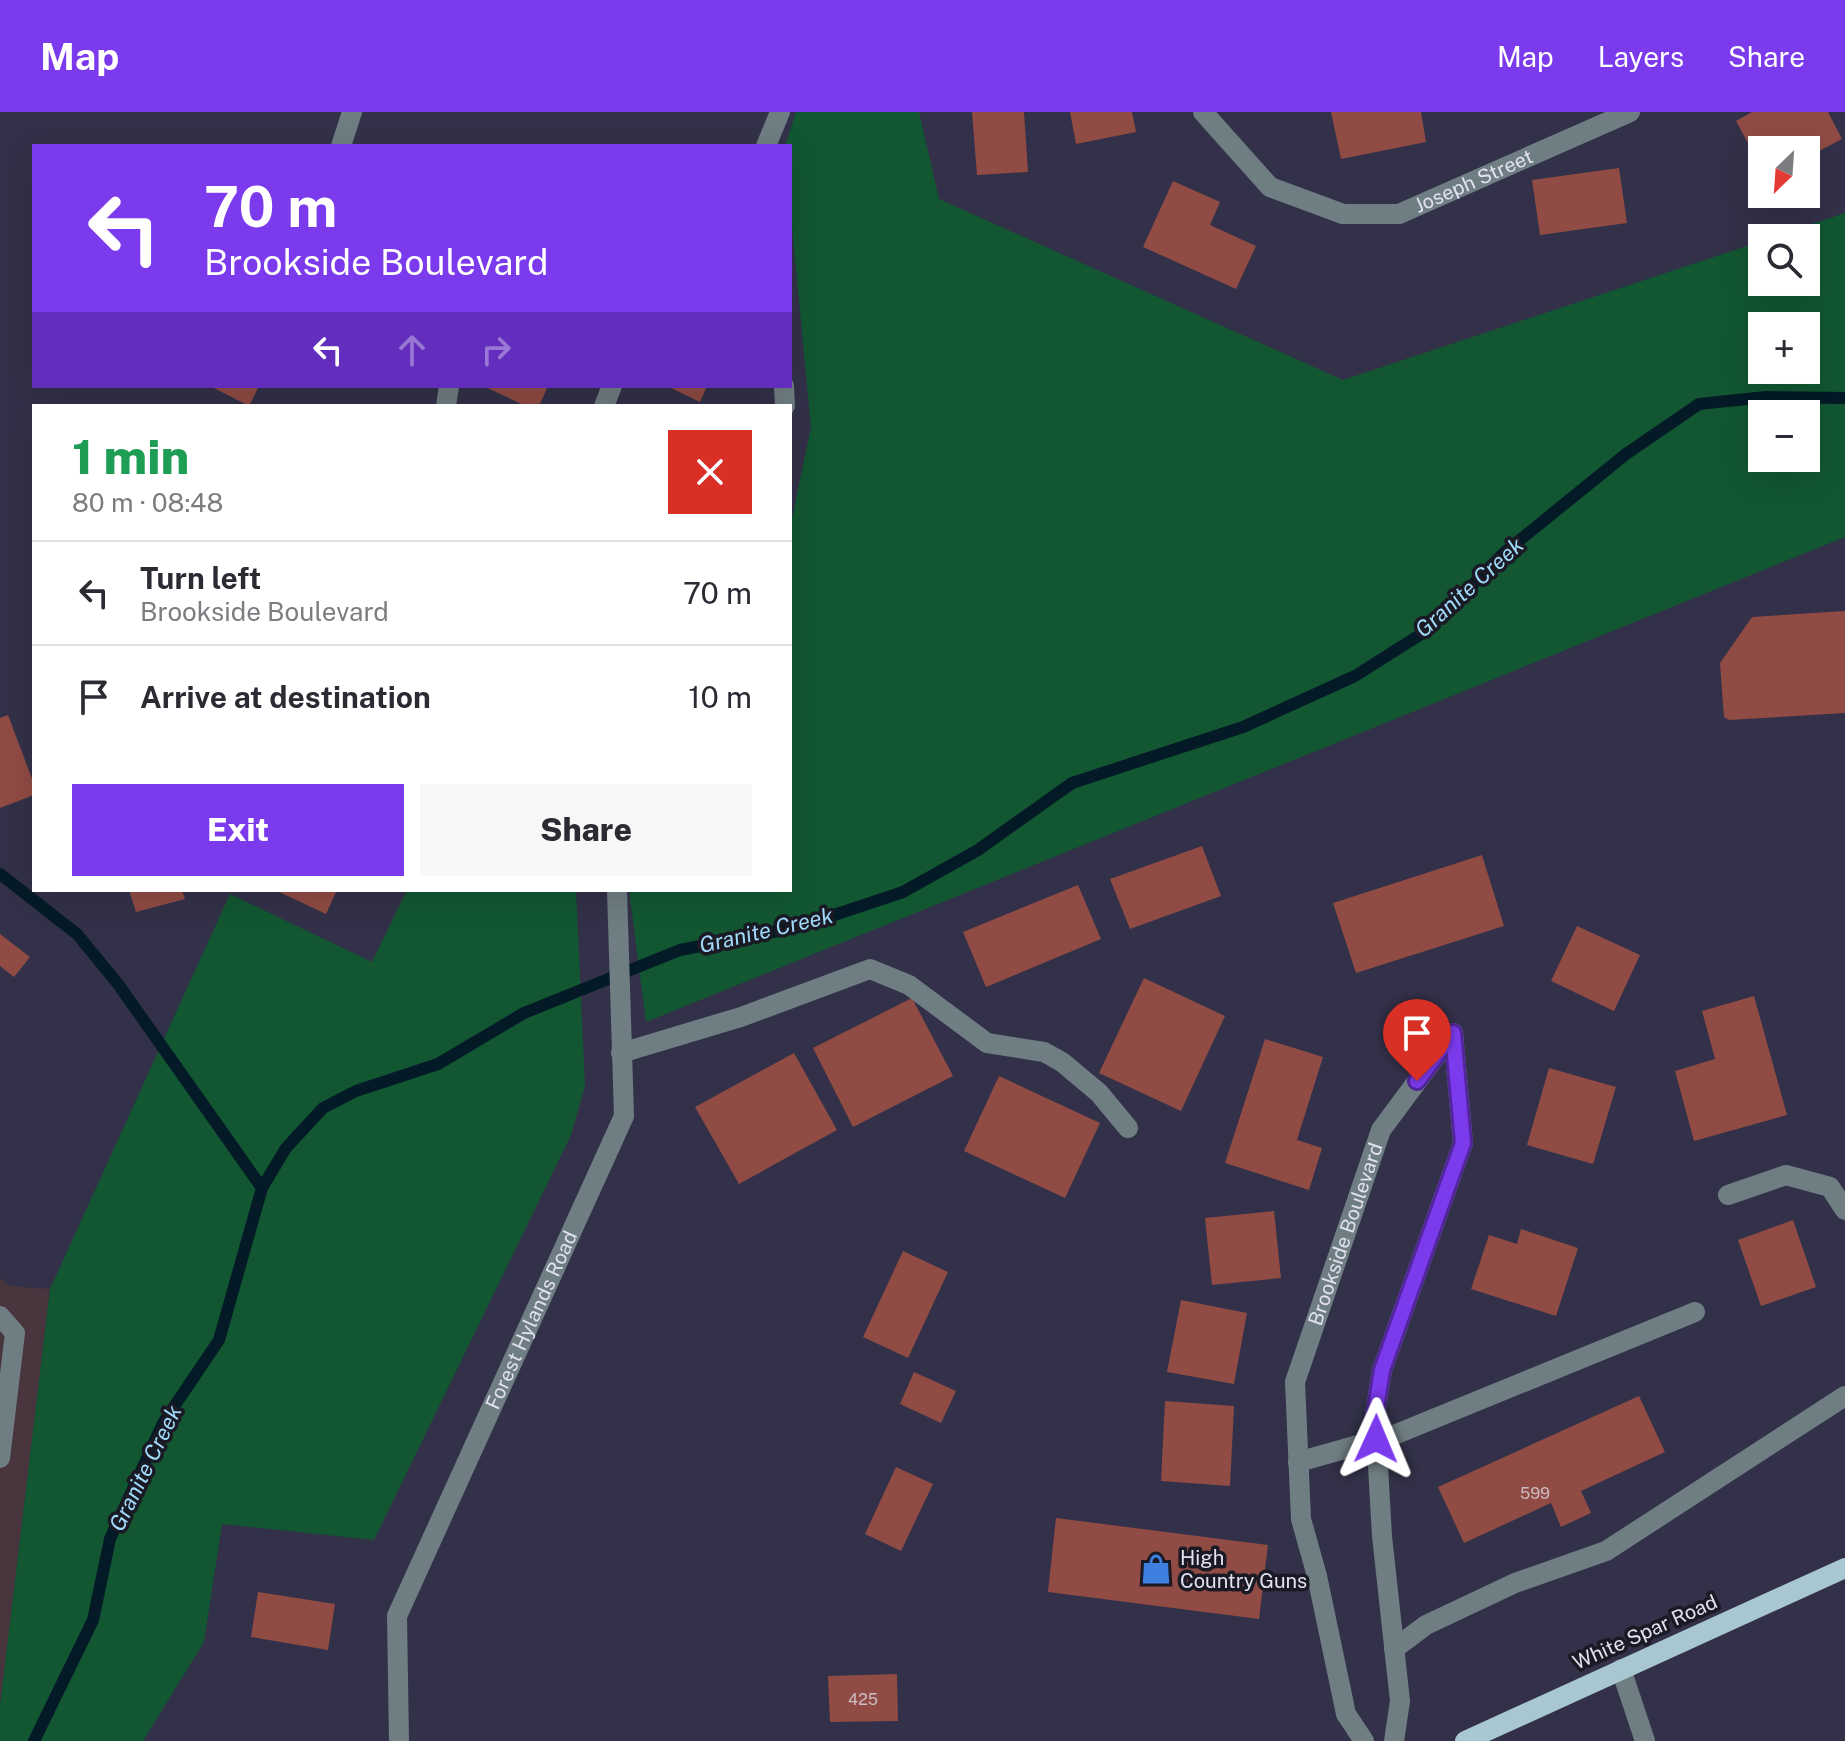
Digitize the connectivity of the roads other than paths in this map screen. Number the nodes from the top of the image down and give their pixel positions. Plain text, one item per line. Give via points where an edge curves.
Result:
1 (352, 112) edge
2 (780, 112) edge
3 (1203, 112) edge
4 (1630, 112) edge
5 (342, 144) edge
6 (767, 144) edge
7 (617, 892) edge
8 (621, 1053) junction
9 (1128, 1128) dead end
10 (1728, 1195) dead end
11 (1845, 1210) edge
12 (1695, 1312) dead end
13 (0, 1316) edge
14 (1845, 1396) edge
15 (1376, 1439) junction
16 (0, 1458) edge
17 (1298, 1462) junction
18 (1845, 1568) edge
19 (1394, 1649) junction
20 (1621, 1669) junction
21 (1474, 1739) edge
22 (399, 1741) edge
23 (1364, 1741) edge
24 (1394, 1741) edge
25 (1645, 1741) edge

1 - 5 street
2 - 6 street
3 - 4 street, Joseph Street via 1270,187 1343,214 1399,214
7 - 8 street, Forest Hylands Road
8 - 9 street via 741,1017 870,969 909,985 987,1043 1044,1052 1062,1062 1099,1093
8 - 22 street, Forest Hylands Road via 624,1116 397,1616
10 - 11 street via 1786,1175 1830,1187
12 - 15 street
13 - 16 street via 15,1333
14 - 19 street via 1606,1551 1515,1583 1426,1625
15 - 17 street
15 - 17 street, Brookside Boulevard via 1382,1370 1463,1143 1453,1033 1381,1130 1295,1382
15 - 19 street, Brookside Boulevard
17 - 23 street, Brookside Boulevard via 1301,1519 1346,1714
18 - 20 main road, White Spar Road
19 - 24 street, Brookside Boulevard via 1400,1701
20 - 21 main road, White Spar Road
20 - 25 street

